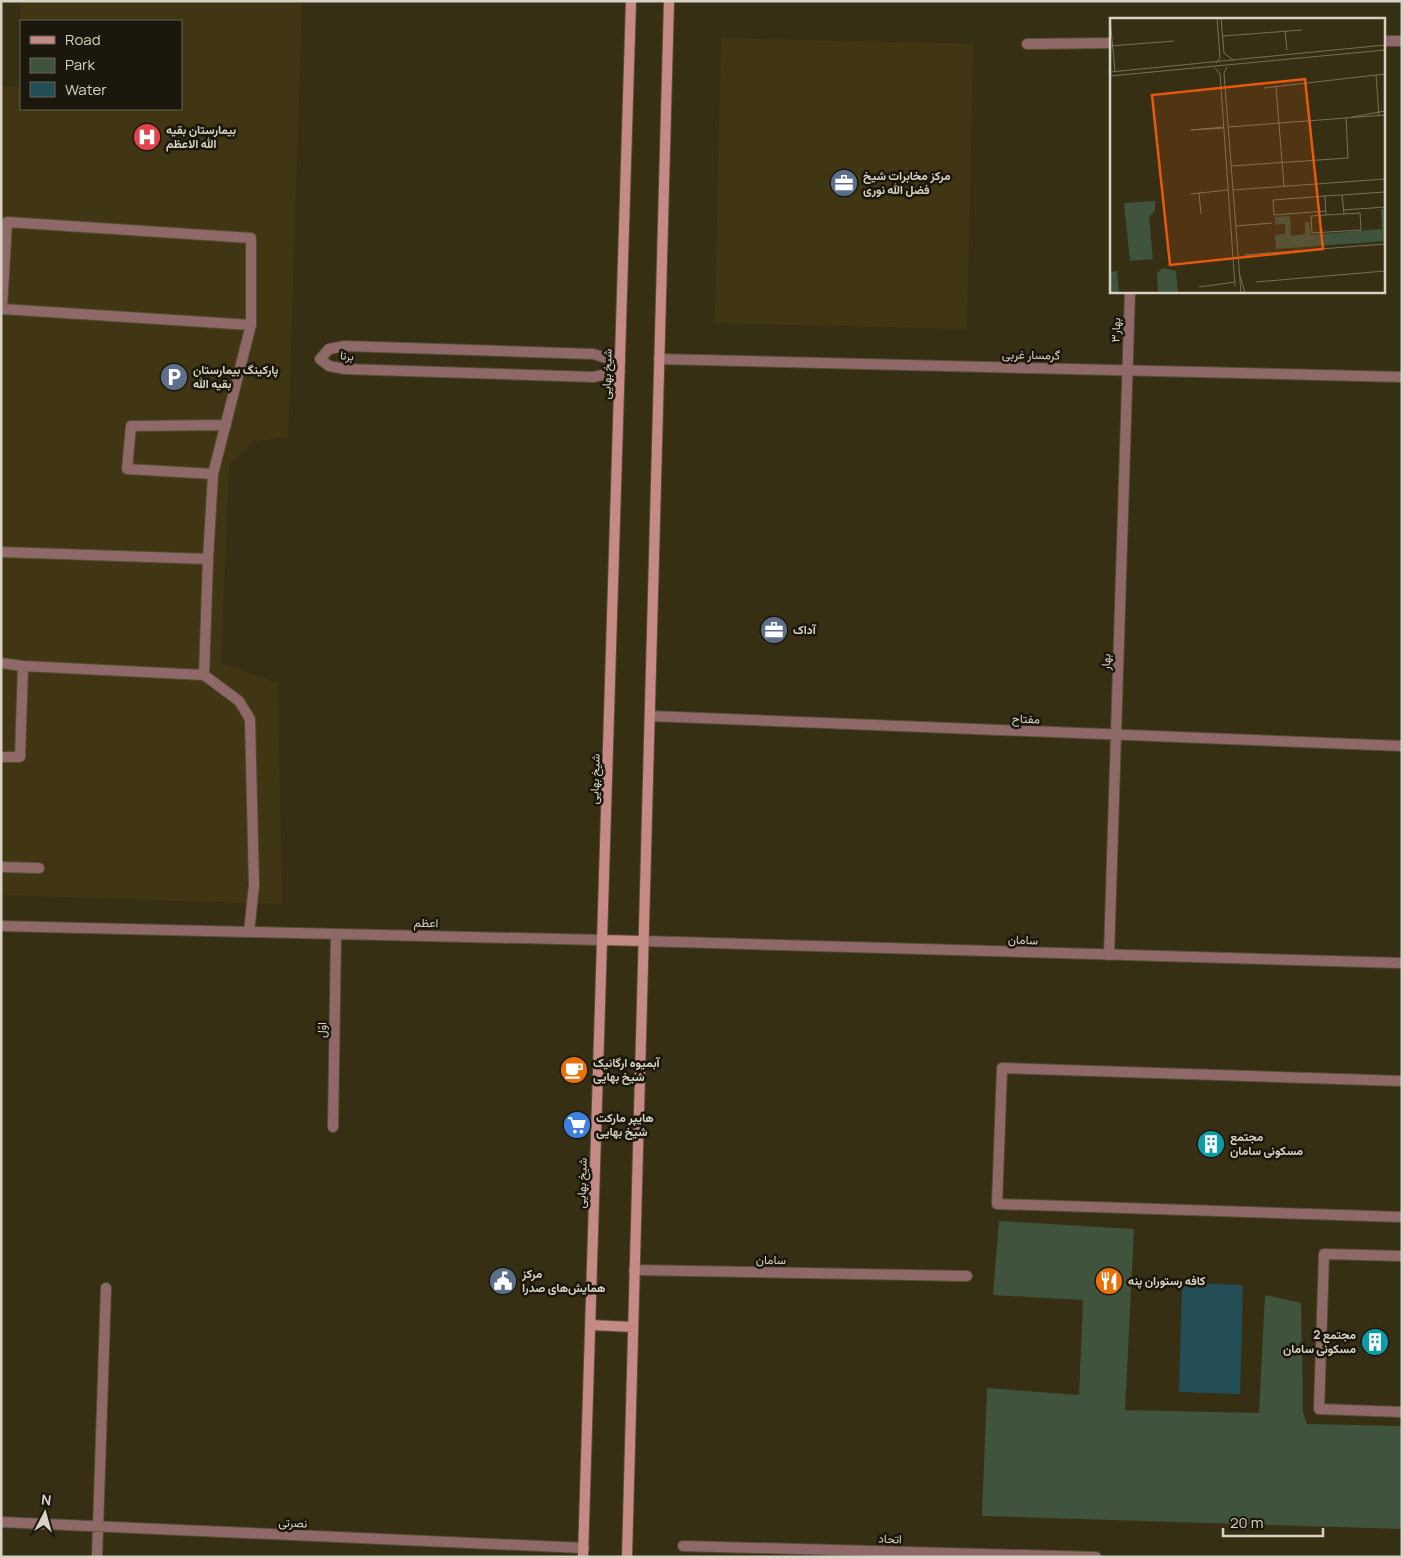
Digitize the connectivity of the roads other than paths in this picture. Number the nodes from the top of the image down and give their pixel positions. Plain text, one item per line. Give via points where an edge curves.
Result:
1 (632, 1) edge
2 (669, 1) edge
3 (1386, 41) edge
4 (1402, 41) edge
5 (1110, 43) edge
6 (1026, 44) dead end
7 (1130, 292) edge
8 (251, 324) junction
9 (659, 358) junction
10 (620, 367) junction
11 (1128, 370) junction
12 (1402, 377) edge
13 (226, 425) junction
14 (213, 474) junction
15 (1, 552) edge
16 (208, 559) junction
17 (1, 663) edge
18 (23, 666) junction
19 (204, 674) junction
20 (650, 716) junction
21 (1116, 734) junction
22 (1402, 746) edge
23 (1, 757) edge
24 (1, 868) edge
25 (39, 868) dead end
26 (1, 926) edge
27 (250, 932) junction
28 (336, 934) junction
29 (602, 940) junction
30 (643, 940) junction
31 (1109, 955) junction
32 (1402, 963) edge
33 (1402, 1081) edge
34 (333, 1127) dead end
35 (1402, 1217) edge
36 (1402, 1256) edge
37 (634, 1270) junction
38 (967, 1276) dead end
39 (106, 1288) dead end
40 (591, 1325) junction
41 (633, 1327) junction
42 (1402, 1412) edge
43 (1, 1522) edge
44 (98, 1527) junction
45 (683, 1546) dead end
46 (584, 1552) edge
47 (97, 1557) edge
48 (626, 1557) edge
49 (1096, 1557) edge

1 - 10 main road, شیخ بهایی
2 - 9 main road
3 - 4 street
5 - 6 street
7 - 11 street, بهار۳
8 - 8 street via 2,308 7,222 251,238
8 - 13 street
9 - 11 street, گرمسار غربی
9 - 20 main road
10 - 10 street, برنا via 593,354 345,346 330,348 320,359 328,366 345,369 593,377
10 - 29 main road, شیخ بهایی
11 - 12 street, گرمسار غربی
11 - 21 street, بهار
13 - 14 street
13 - 14 street via 131,426 127,469
14 - 16 street
15 - 16 street
16 - 19 street
17 - 18 street
18 - 19 street
18 - 23 street via 20,757
19 - 27 street via 238,701 250,719 254,885
20 - 21 street, مفتاح
20 - 30 main road
21 - 22 street, مفتاح
21 - 31 street, بهار
24 - 25 street
26 - 27 street, اعظم
27 - 28 street, اعظم
28 - 29 street, اعظم
28 - 34 street, اوّل
29 - 30 main road
29 - 40 main road, شیخ بهایی
30 - 31 street, سامان
30 - 37 main road
31 - 32 street, سامان
33 - 35 street via 1002,1068 997,1204
36 - 42 street via 1324,1254 1320,1409
37 - 38 street, سامان
37 - 41 main road
39 - 44 street
40 - 41 main road
40 - 46 main road, شیخ بهایی
41 - 48 main road
43 - 44 street, نصرتی
44 - 46 street, نصرتی
44 - 47 street
45 - 49 street, اتحاد

